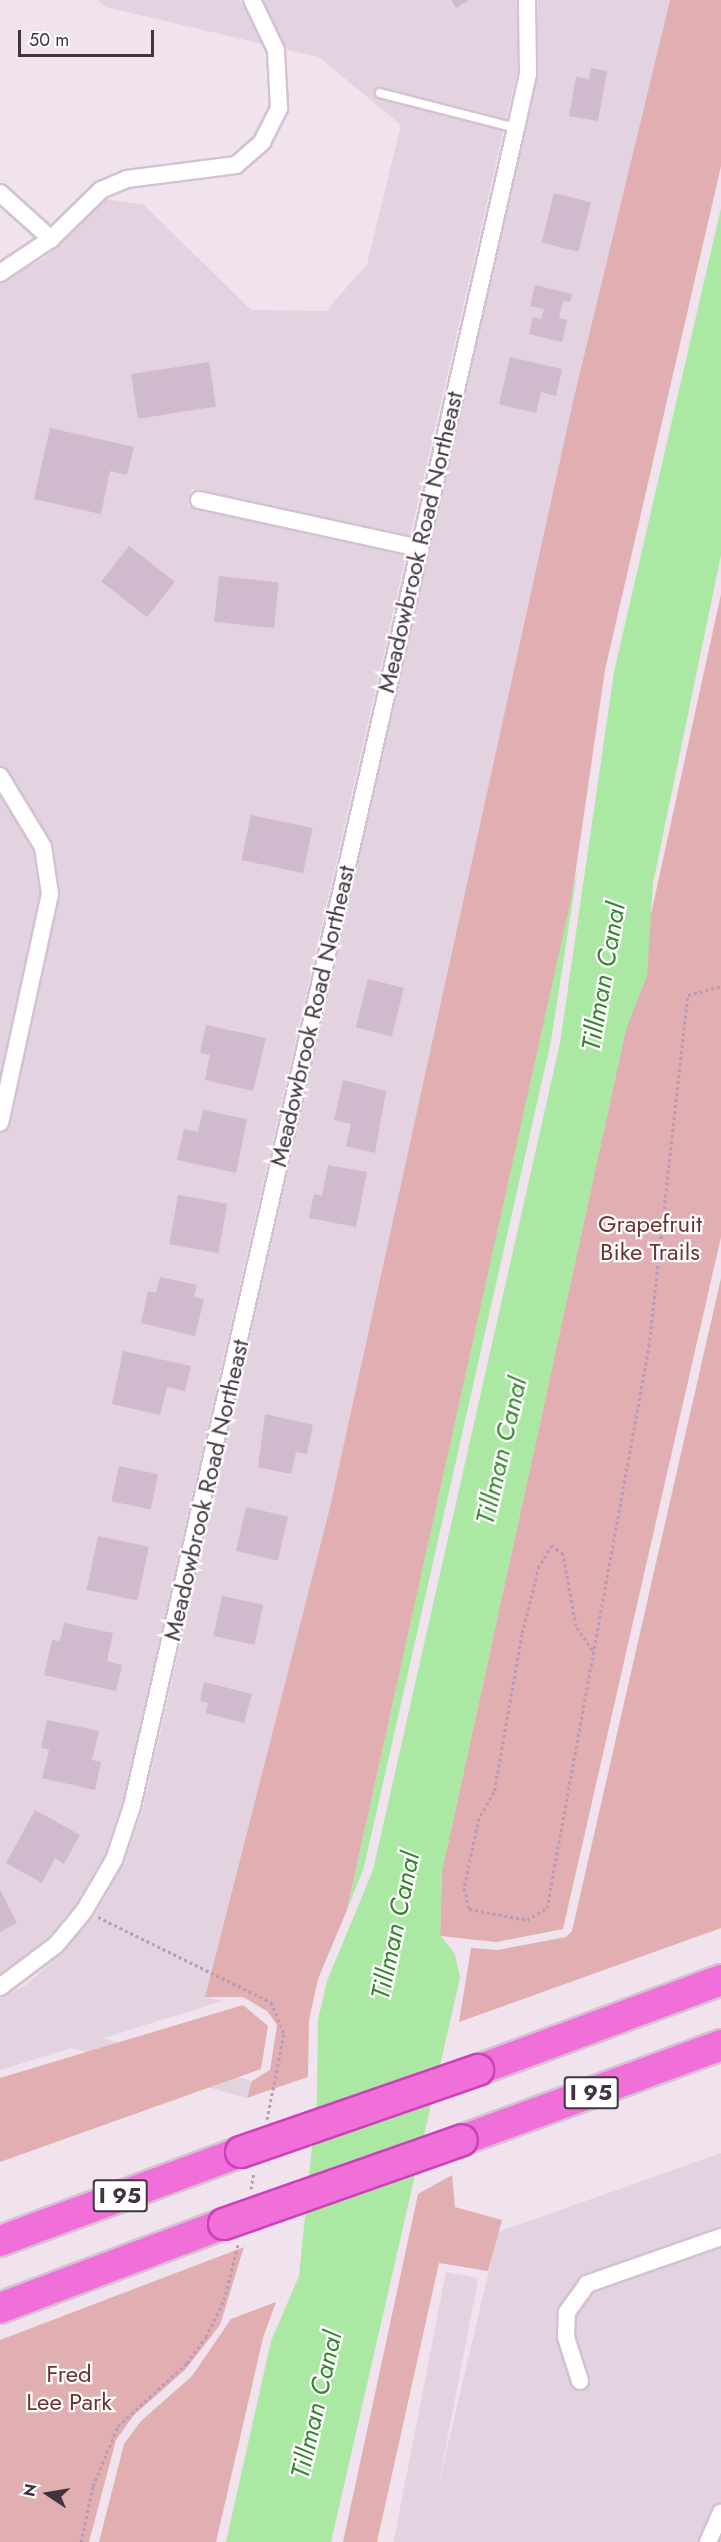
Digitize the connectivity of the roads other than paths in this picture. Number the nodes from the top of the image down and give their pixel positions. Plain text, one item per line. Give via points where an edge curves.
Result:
1 (252, 0) edge
2 (527, 0) edge
3 (380, 93) dead end
4 (516, 128) junction
5 (0, 193) edge
6 (51, 239) junction
7 (0, 273) edge
8 (200, 500) dead end
9 (419, 548) junction
10 (0, 776) edge
11 (0, 1123) edge
12 (721, 1980) edge
13 (0, 1987) edge
14 (721, 2045) edge
15 (721, 2237) edge
16 (0, 2241) edge
17 (0, 2308) edge
18 (579, 2381) dead end
19 (721, 2513) edge
20 (708, 2542) edge

1 - 6 street via 276,50 279,108 262,142 236,165 127,179 101,190
2 - 4 street, Meadowbrook Road Northeast via 528,74
3 - 4 lane
4 - 9 street, Meadowbrook Road Northeast
5 - 6 street
6 - 7 street
8 - 9 street
9 - 13 street, Meadowbrook Road Northeast via 132,1806 114,1860 84,1911 56,1945
10 - 11 street via 44,847 50,894
12 - 16 highway, I 95, bridge
14 - 17 highway, I 95, bridge
15 - 18 street via 587,2284 567,2312 566,2337
19 - 20 street

